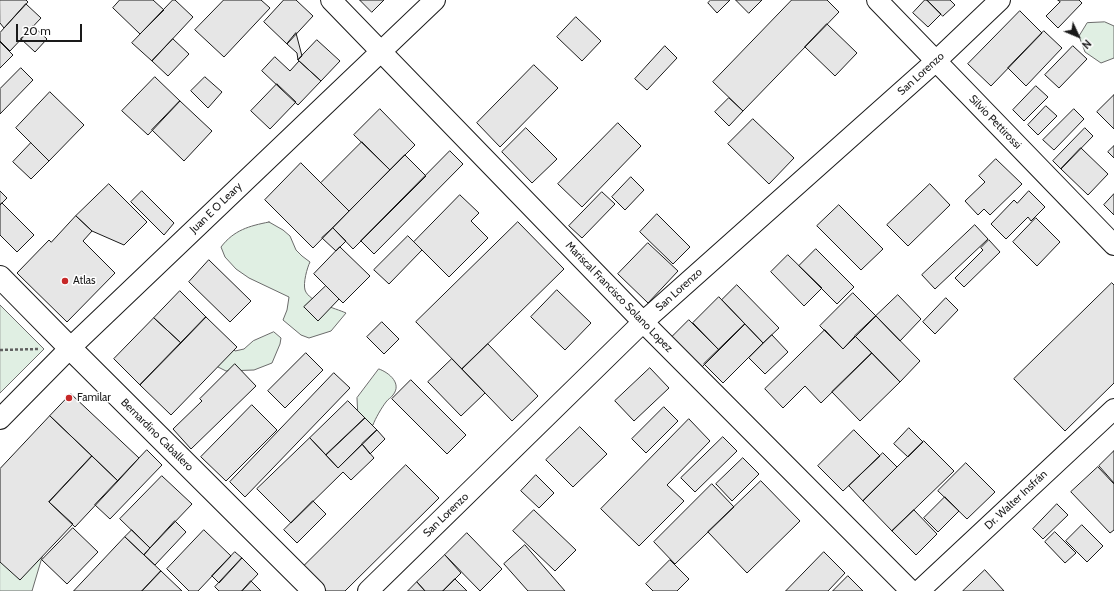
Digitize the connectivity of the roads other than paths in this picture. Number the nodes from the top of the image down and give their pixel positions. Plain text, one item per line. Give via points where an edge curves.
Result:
1 (331, 0) edge
2 (435, 0) edge
3 (877, 0) edge
4 (1000, 0) edge
5 (380, 51) junction
6 (936, 61) junction
7 (1114, 245) edge
8 (0, 277) edge
9 (643, 322) junction
10 (70, 348) junction
11 (1114, 409) edge
12 (0, 419) edge
13 (314, 591) edge
14 (368, 591) edge
15 (911, 591) edge
16 (919, 591) edge

1 - 5 street, Mariscal Francisco Solano Lopez
2 - 5 street, Juan E O Leary
3 - 6 street, Silvio Pettirossi
4 - 6 street, San Lorenzo
5 - 9 street, Mariscal Francisco Solano Lopez
5 - 10 street, Juan E O Leary
6 - 7 street, Silvio Pettirossi
6 - 9 street, San Lorenzo
8 - 10 highway, Bernardino Caballero
9 - 14 street, San Lorenzo
9 - 15 street, Mariscal Francisco Solano Lopez
10 - 12 street, Juan E O Leary
10 - 13 highway, Bernardino Caballero
11 - 16 street, Dr. Walter Insfrán

